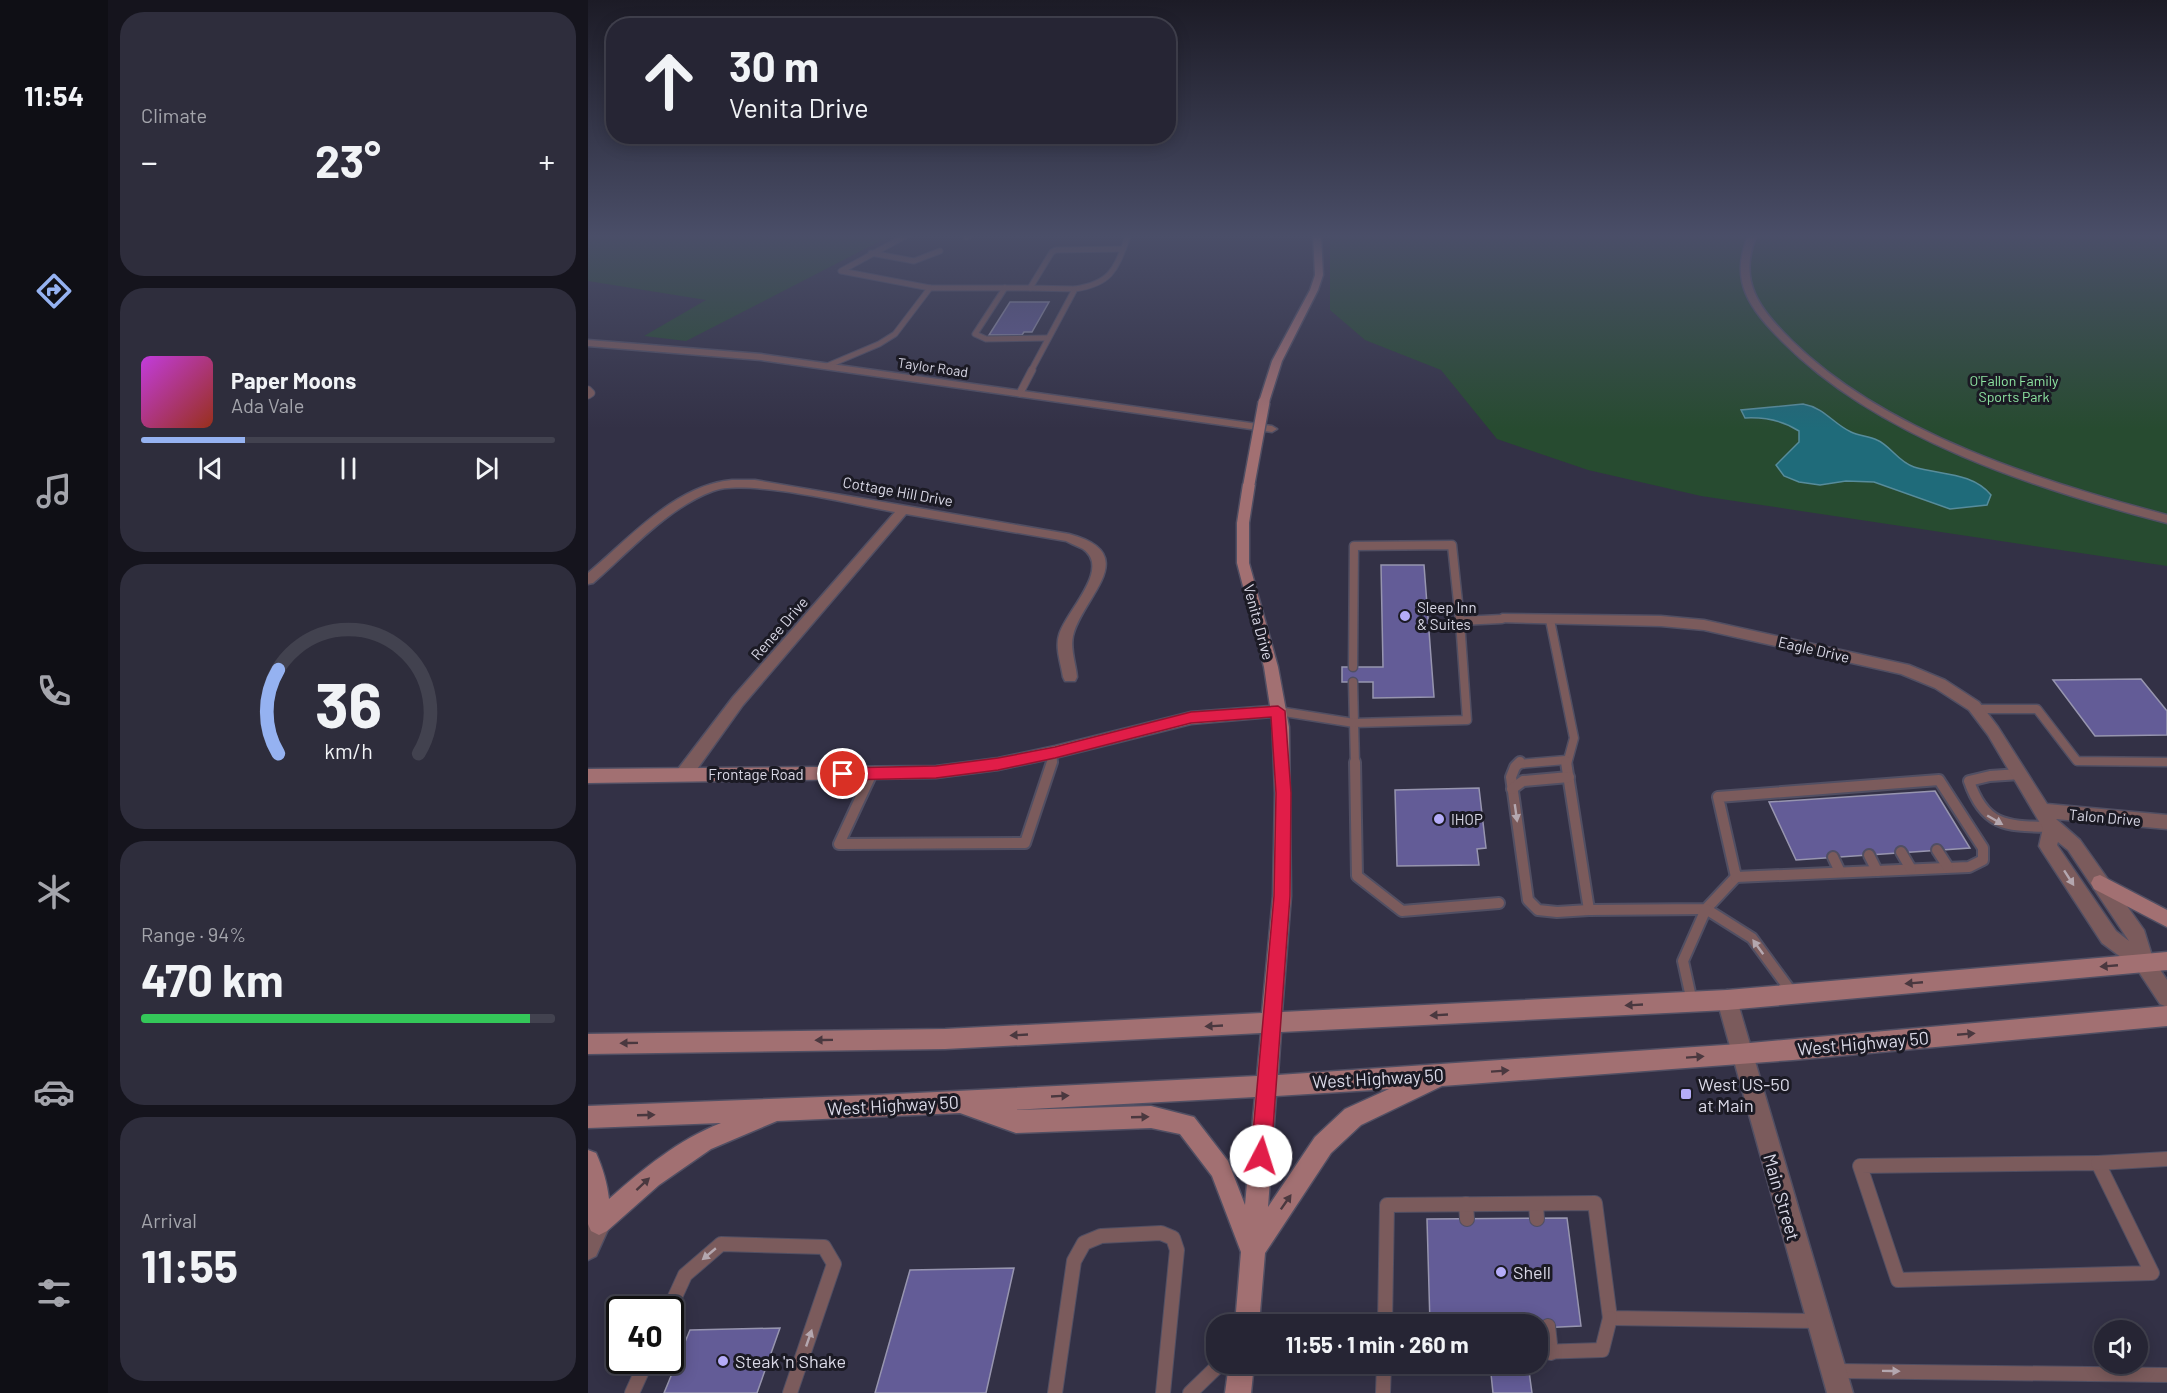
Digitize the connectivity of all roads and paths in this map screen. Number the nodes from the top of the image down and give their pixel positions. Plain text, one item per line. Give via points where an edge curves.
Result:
1 (922, 299) edge
2 (998, 299) edge
3 (1069, 299) edge
4 (1309, 299) edge
5 (1753, 299) edge
6 (1047, 338) junction
7 (588, 343) edge
8 (827, 366) junction
9 (588, 390) edge
10 (1020, 393) junction
11 (588, 395) edge
12 (1272, 429) dead end
13 (904, 509) junction
14 (2167, 519) edge
15 (588, 580) edge
16 (1502, 619) joint
17 (1550, 620) junction
18 (1460, 621) junction
19 (1353, 667) dead end
20 (1070, 676) dead end
21 (1353, 682) dead end
22 (1976, 709) junction
23 (1278, 711) junction
24 (1354, 723) junction
25 (1055, 752) junction
26 (1566, 760) junction
27 (2167, 762) edge
28 (872, 773) junction
29 (684, 774) junction
30 (2020, 774) junction
31 (588, 776) edge
32 (1569, 777) junction
33 (1896, 783) junction
34 (1512, 789) junction
35 (1902, 793) dead end
36 (1974, 801) junction
37 (1954, 803) junction
38 (2047, 819) junction
39 (2167, 822) edge
40 (1937, 850) dead end
41 (1901, 852) dead end
42 (1869, 855) dead end
43 (1833, 858) dead end
44 (1948, 867) junction
45 (1911, 869) junction
46 (1877, 871) junction
47 (1840, 872) junction
48 (1736, 877) junction
49 (2100, 883) junction
50 (1499, 903) dead end
51 (1706, 909) junction
52 (1589, 910) junction
53 (2167, 919) edge
54 (2167, 961) edge
55 (2144, 963) junction
56 (1793, 994) junction
57 (2167, 997) edge
58 (1727, 1000) junction
59 (1692, 1002) junction
60 (2167, 1016) edge
61 (1272, 1024) junction
62 (588, 1044) edge
63 (1741, 1054) junction
64 (1442, 1075) junction
65 (1267, 1084) junction
66 (960, 1102) junction
67 (778, 1111) junction
68 (588, 1117) edge
69 (2167, 1159) edge
70 (588, 1161) edge
71 (2098, 1163) junction
72 (599, 1223) junction
73 (588, 1248) edge
74 (1252, 1250) junction
75 (675, 1296) edge
76 (1248, 1314) edge
77 (1385, 1314) edge
78 (1610, 1318) junction
79 (1818, 1321) junction
80 (1548, 1352) edge
81 (1833, 1370) junction
82 (640, 1374) edge
83 (1210, 1374) edge
84 (1241, 1374) edge
85 (1384, 1374) edge
86 (2167, 1375) edge
87 (632, 1393) edge
88 (790, 1393) edge
89 (1055, 1393) edge
90 (1163, 1393) edge
91 (1190, 1393) edge
92 (1238, 1393) edge
93 (1383, 1393) edge
94 (1840, 1393) edge

1 - 8 lane via 896,334
2 - 6 lane via 975,334 986,339
3 - 6 lane
4 - 23 main road, Venita Drive, bridge via 1277,361 1264,402 1243,523 1243,563 1271,666
5 - 14 street via 1782,338 1826,376 1918,430 2085,496
6 - 10 lane
7 - 8 street, Taylor Road via 717,352
8 - 10 street, Taylor Road
9 - 11 lane
10 - 12 street, Taylor Road
13 - 15 street, Cottage Hill Drive via 755,484 709,488 681,504
13 - 20 street, Cottage Hill Drive via 1069,537 1095,550 1100,561 1099,573 1066,636
13 - 29 street, Renee Drive via 738,701
16 - 17 street, Eagle Drive
16 - 18 lane
17 - 22 street, Eagle Drive via 1704,625 1904,669 1940,684
17 - 26 lane via 1574,738
18 - 19 lane via 1452,545 1354,546
18 - 24 lane via 1467,720
21 - 24 lane
22 - 27 lane via 2037,709 2077,761
22 - 30 street, Eagle Drive
23 - 24 lane
23 - 25 main road, Frontage Road via 1191,718
23 - 61 main road, Venita Drive via 1283,793 1282,896
24 - 50 lane via 1357,876 1402,911
25 - 28 main road, Frontage Road via 936,772
25 - 28 lane via 1025,843 839,844
26 - 32 lane
26 - 34 lane via 1521,762 1511,777
28 - 29 main road, Frontage Road
29 - 31 main road, Frontage Road
30 - 36 lane via 1969,782
30 - 38 street, Eagle Drive
32 - 34 lane via 1523,781
32 - 52 lane
33 - 35 lane
33 - 37 lane via 1940,780
33 - 48 lane via 1866,791 1718,797
34 -> 52 lane via 1528,900 1538,910
36 - 37 lane
36 -> 38 lane via 1983,813 2005,826
37 - 44 lane via 1983,848 1983,860 1969,867
38 - 39 street, Talon Drive
38 - 49 street, Eagle Drive via 2074,845
38 -> 55 street, Eagle Drive via 2048,846 2073,884 2109,937
40 - 44 lane
41 - 45 lane
42 - 46 lane
43 - 47 lane
44 - 45 lane
45 - 46 lane
46 - 47 lane
47 - 48 lane
48 - 51 lane
49 - 53 main road
49 - 55 street, Eagle Drive via 2137,936
51 - 52 lane
56 -> 51 lane via 1752,938
51 - 59 lane via 1683,961
54 - 55 main road
55 -> 56 main road
55 - 57 street
56 - 58 main road
58 - 59 main road
58 - 63 street, Main Street
59 -> 61 main road
63 -> 60 main road, West Highway 50
61 -> 62 main road via 945,1039
61 - 65 main road, Venita Drive
64 -> 63 main road, West Highway 50
63 - 79 street, Main Street
64 - 65 main road, West Highway 50
74 -> 64 main road via 1323,1145 1353,1117
66 -> 65 main road, West Highway 50
65 - 74 main road, Venita Drive
66 - 67 main road, West Highway 50
66 -> 74 main road via 1016,1122 1151,1117 1186,1125 1220,1169
68 -> 67 main road, West Highway 50
72 -> 67 main road via 651,1177 703,1141
69 - 71 lane
70 - 72 main road via 597,1179
71 - 71 lane via 2063,1164 1860,1166 1898,1280 2152,1273
72 - 73 street
74 - 76 main road, Venita Drive
88 -> 75 lane via 834,1264 824,1247 721,1244 685,1275
77 - 78 lane via 1387,1205 1466,1212 1537,1211 1595,1203
78 - 79 lane
78 - 80 lane via 1602,1350
79 - 81 street, Main Street
81 -> 86 lane
81 - 94 street, Main Street
82 - 87 lane
83 - 91 lane
84 - 92 main road
85 - 93 lane
89 - 90 lane via 1074,1261 1084,1243 1101,1236 1161,1233 1173,1239 1177,1250

